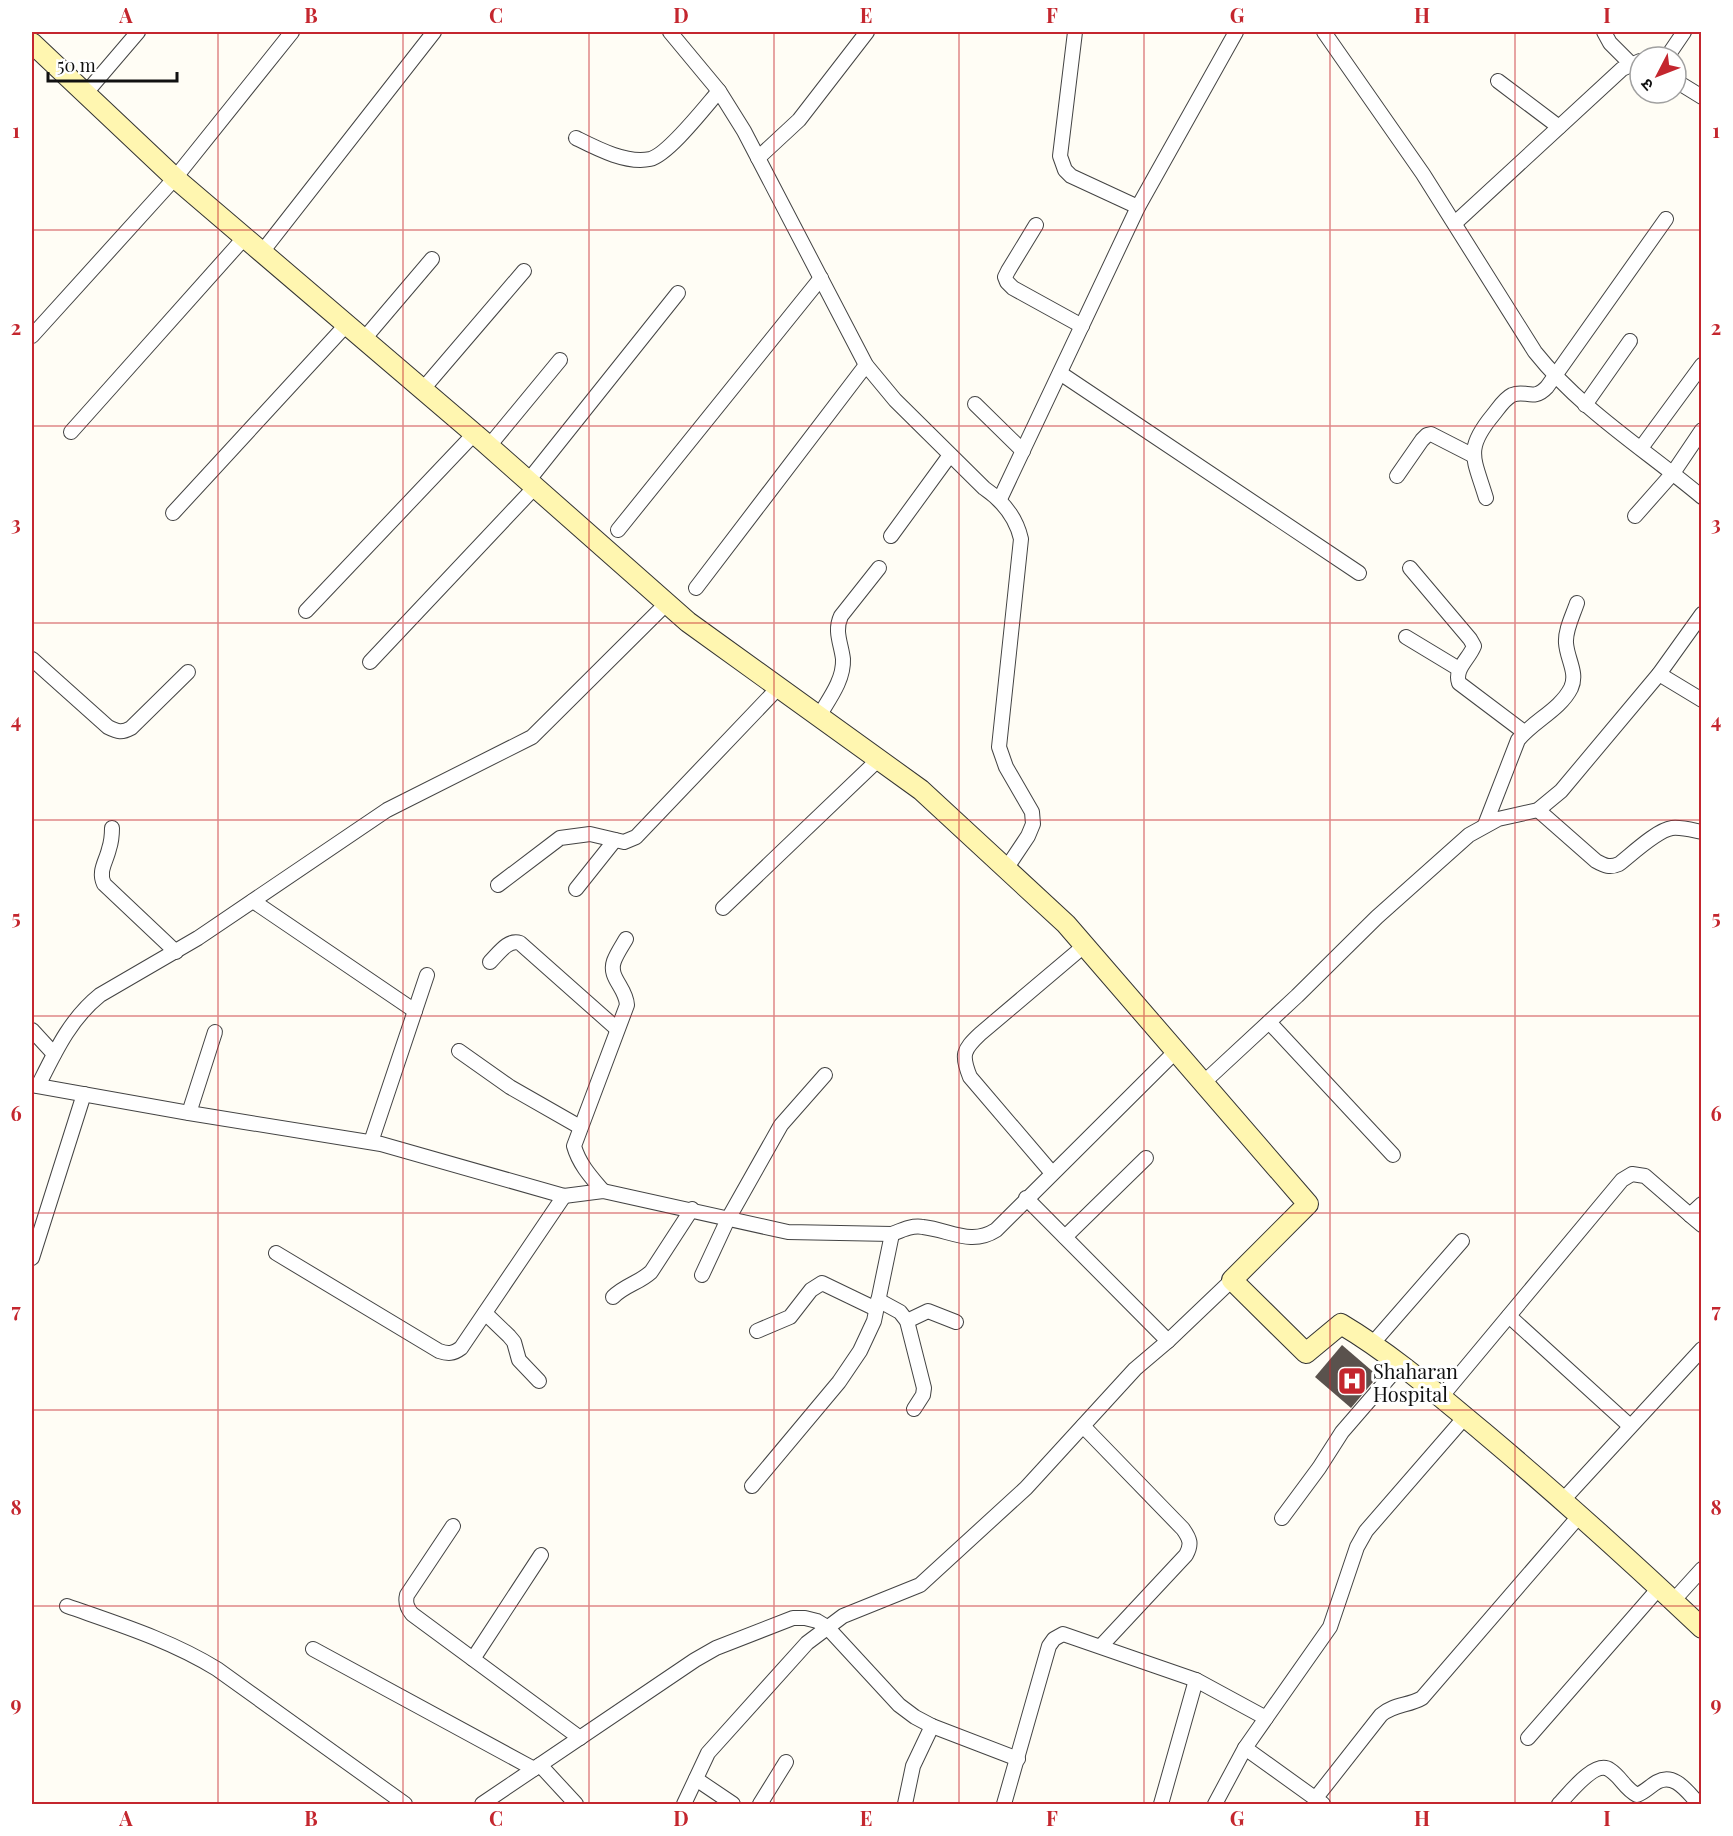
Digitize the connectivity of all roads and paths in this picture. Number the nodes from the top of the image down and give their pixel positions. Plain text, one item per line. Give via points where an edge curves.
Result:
1 (138, 32) edge
2 (292, 32) edge
3 (434, 32) edge
4 (670, 32) edge
5 (867, 32) edge
6 (1075, 32) edge
7 (1236, 32) edge
8 (1324, 32) edge
9 (1604, 32) edge
10 (1684, 32) edge
11 (32, 43) edge
12 (1675, 45) edge
13 (1628, 57) edge
14 (1628, 66) edge
15 (1498, 81) dead end
16 (1688, 89) edge
17 (719, 92) junction
18 (85, 94) junction
19 (1701, 97) edge
20 (1558, 127) junction
21 (576, 138) dead end
22 (758, 158) junction
23 (175, 178) junction
24 (1138, 207) junction
25 (1666, 219) dead end
26 (1455, 223) junction
27 (1036, 225) dead end
28 (245, 237) junction
29 (262, 252) junction
30 (432, 259) dead end
31 (524, 271) dead end
32 (821, 278) junction
33 (678, 293) dead end
34 (347, 324) junction
35 (1082, 326) junction
36 (32, 336) edge
37 (364, 339) junction
38 (1630, 341) dead end
39 (560, 360) dead end
40 (866, 365) junction
41 (1701, 365) edge
42 (1060, 373) junction
43 (1555, 377) junction
44 (423, 389) junction
45 (975, 404) dead end
46 (1585, 405) junction
47 (1701, 430) edge
48 (71, 432) dead end
49 (482, 440) junction
50 (1641, 448) junction
51 (1023, 451) junction
52 (950, 455) junction
53 (1474, 456) junction
54 (1673, 472) junction
55 (1397, 476) dead end
56 (532, 484) junction
57 (1701, 497) edge
58 (1486, 498) dead end
59 (1000, 499) junction
60 (173, 513) dead end
61 (1635, 516) dead end
62 (618, 530) dead end
63 (891, 536) dead end
64 (1410, 567) dead end
65 (879, 568) dead end
66 (1359, 573) dead end
67 (696, 588) dead end
68 (667, 603) junction
69 (1577, 603) dead end
70 (306, 611) dead end
71 (1700, 620) edge
72 (1406, 637) dead end
73 (32, 659) edge
74 (369, 662) dead end
75 (1459, 669) junction
76 (188, 672) dead end
77 (1659, 674) junction
78 (779, 687) junction
79 (1701, 700) edge
80 (819, 716) junction
81 (1524, 732) junction
82 (879, 759) junction
83 (1538, 810) junction
84 (1485, 825) junction
85 (112, 828) dead end
86 (1701, 832) edge
87 (615, 840) junction
88 (1006, 869) junction
89 (498, 885) dead end
90 (576, 889) dead end
91 (253, 901) junction
92 (723, 908) dead end
93 (626, 939) dead end
94 (1084, 946) junction
95 (176, 952) junction
96 (490, 962) dead end
97 (427, 975) dead end
98 (415, 1011) junction
99 (1269, 1022) junction
100 (617, 1029) junction
101 (32, 1030) edge
102 (215, 1032) dead end
103 (459, 1051) dead end
104 (1175, 1052) junction
105 (54, 1054) junction
106 (825, 1075) dead end
107 (1202, 1084) junction
108 (35, 1085) edge
109 (84, 1094) junction
110 (189, 1113) junction
111 (580, 1127) junction
112 (371, 1142) junction
113 (1393, 1155) dead end
114 (1146, 1158) dead end
115 (1052, 1173) junction
116 (603, 1191) junction
117 (564, 1196) junction
118 (1026, 1198) junction
119 (1701, 1204) edge
120 (692, 1209) junction
121 (1690, 1215) junction
122 (728, 1219) junction
123 (1701, 1225) edge
124 (892, 1234) junction
125 (1065, 1237) junction
126 (1462, 1241) dead end
127 (276, 1254) dead end
128 (32, 1258) edge
129 (702, 1275) dead end
130 (1232, 1280) junction
131 (612, 1297) dead end
132 (877, 1305) junction
133 (484, 1313) junction
134 (1509, 1316) junction
135 (907, 1321) junction
136 (956, 1322) dead end
137 (757, 1331) dead end
138 (1168, 1341) junction
139 (1373, 1343) junction
140 (1701, 1348) edge
141 (1400, 1365) junction
142 (539, 1381) dead end
143 (1442, 1396) junction
144 (914, 1409) dead end
145 (1465, 1417) junction
146 (1083, 1426) junction
147 (1630, 1426) junction
148 (752, 1486) dead end
149 (1563, 1500) junction
150 (1580, 1515) junction
151 (1282, 1518) dead end
152 (453, 1526) dead end
153 (541, 1556) dead end
154 (1701, 1569) edge
155 (1666, 1595) junction
156 (67, 1606) dead end
157 (827, 1627) junction
158 (1701, 1628) edge
159 (1101, 1646) junction
160 (313, 1649) dead end
161 (473, 1659) junction
162 (1196, 1680) junction
163 (1266, 1718) junction
164 (932, 1726) junction
165 (580, 1738) junction
166 (1528, 1738) dead end
167 (1245, 1748) junction
168 (1018, 1759) junction
169 (786, 1762) dead end
170 (537, 1767) junction
171 (696, 1779) junction
172 (1319, 1802) edge
173 (405, 1804) edge
174 (482, 1804) edge
175 (576, 1804) edge
176 (684, 1804) edge
177 (733, 1804) edge
178 (760, 1804) edge
179 (905, 1804) edge
180 (1004, 1804) edge
181 (1161, 1804) edge
182 (1215, 1804) edge
183 (1558, 1804) edge
184 (1699, 1804) edge

1 - 18 street
2 - 23 street
3 - 29 street
4 - 17 street
5 - 22 street via 799,120
6 - 24 street via 1062,163 1071,176
7 - 24 street
8 - 26 street
9 - 13 street via 1610,43
10 - 12 street
11 - 18 street
14 - 20 street
15 - 20 street
16 - 19 street
17 - 21 street via 658,157 642,160 616,156
17 - 22 street
18 - 23 street
20 - 26 street
22 - 32 street
23 - 28 street
23 - 36 street
24 - 35 street
25 - 43 street
26 - 43 street
27 - 35 street via 1008,271 1007,282
28 - 29 street
28 - 48 street
29 - 34 street
30 - 37 street
31 - 44 street
32 - 40 street
32 - 62 street
33 - 56 street
34 - 37 street
34 - 60 street
35 - 42 street
37 - 44 street
38 - 46 street
39 - 49 street
40 - 52 street
40 - 67 street
41 - 50 street
42 - 51 street
42 - 66 street
43 - 46 street
43 - 53 street via 1542,392 1507,398 1478,432
44 - 49 street
45 - 51 street
46 - 50 street
47 - 54 street
49 - 56 street
49 - 70 street
50 - 54 street
51 - 59 street
52 - 59 street
52 - 63 street
53 - 55 street via 1426,435
53 - 58 street
54 - 57 street
54 - 61 street
56 - 68 street
56 - 74 street
59 - 88 street via 1014,519 1021,539 999,747 1032,812 1033,824
64 - 75 street via 1470,639 1471,653
65 - 80 street via 837,624 843,660 841,673
68 - 78 street
68 - 91 street via 532,737 387,810
69 - 81 street via 1566,636 1574,678 1572,687
71 - 77 street
72 - 75 street
73 - 76 street via 117,732 131,728
75 - 81 street via 1459,683
77 - 79 street
77 - 83 street via 1561,791
78 - 80 street
78 - 87 street via 636,837 624,842
80 - 82 street
81 - 84 street via 1511,754
82 - 88 street via 921,789
82 - 92 street
83 - 84 street
83 - 86 street via 1606,866 1619,864 1670,828
84 - 99 street via 1377,917
85 - 95 street via 102,869 104,884
87 - 89 street via 590,834 560,838
87 - 90 street
88 - 94 street via 1066,924
91 - 95 street
91 - 98 street
93 - 100 street via 613,968 627,1005
94 - 104 street
94 - 115 street via 980,1034 964,1054 970,1077
95 - 105 street via 100,995 76,1018
96 - 100 street via 509,944 520,943
97 - 98 street
98 - 112 street
99 - 107 street
99 - 113 street
100 - 111 street
101 - 105 street
102 - 110 street
103 - 111 street via 510,1087
104 - 107 street
104 - 115 street
105 - 108 street
106 - 122 street via 781,1125
107 - 130 street via 1308,1204
108 - 109 street
109 - 110 street
109 - 128 street
110 - 112 street
111 - 116 street via 574,1146 577,1156
112 - 117 street
114 - 125 street
115 - 118 street
116 - 117 street
116 - 120 street
117 - 133 street
118 - 124 street via 985,1237 972,1238 922,1227 907,1227
118 - 125 street
119 - 121 street
120 - 122 street
120 - 131 street via 651,1272
121 - 123 street
121 - 134 street via 1645,1176 1632,1174 1622,1180
122 - 124 street via 788,1232
122 - 129 street
124 - 132 street
125 - 138 street
126 - 139 street
127 - 133 street via 447,1354 461,1348
130 - 138 street
130 - 139 street via 1306,1353 1341,1324
132 - 135 street via 900,1312
132 - 137 street via 822,1283 811,1290 790,1317
132 - 148 street via 860,1351 839,1382
133 - 142 street via 514,1342 519,1359
134 - 143 street
134 - 147 street
135 - 136 street via 928,1311
135 - 144 street via 924,1388
138 - 146 street via 1135,1369
139 - 141 street
140 - 147 street
141 - 143 street
141 - 151 street via 1342,1432
143 - 145 street
145 - 149 street
145 - 163 street via 1366,1531 1345,1577 1330,1627
146 - 157 street via 1026,1488 920,1585 843,1616
146 - 159 street via 1183,1529 1191,1546
147 - 149 street
149 - 150 street
150 - 155 street
150 - 172 street via 1422,1698 1381,1715
152 - 161 street via 405,1600 412,1614
153 - 161 street
154 - 155 street
155 - 158 street
155 - 166 street
156 - 173 street via 195,1655
157 - 164 street via 899,1704
157 - 165 street via 817,1621 793,1618 723,1645
157 - 171 street via 807,1643 708,1753
159 - 162 street
159 - 168 street via 1063,1634 1054,1639
160 - 170 street
161 - 165 street
162 - 163 street
162 - 181 street
163 - 167 street
164 - 168 street
164 - 179 street via 913,1767
165 - 170 street
167 - 172 street
167 - 182 street
168 - 180 street
169 - 178 street
170 - 174 street
170 - 175 street
171 - 176 street
171 - 177 street
183 - 184 street via 1586,1775 1602,1767 1637,1795 1655,1783 1671,1779

